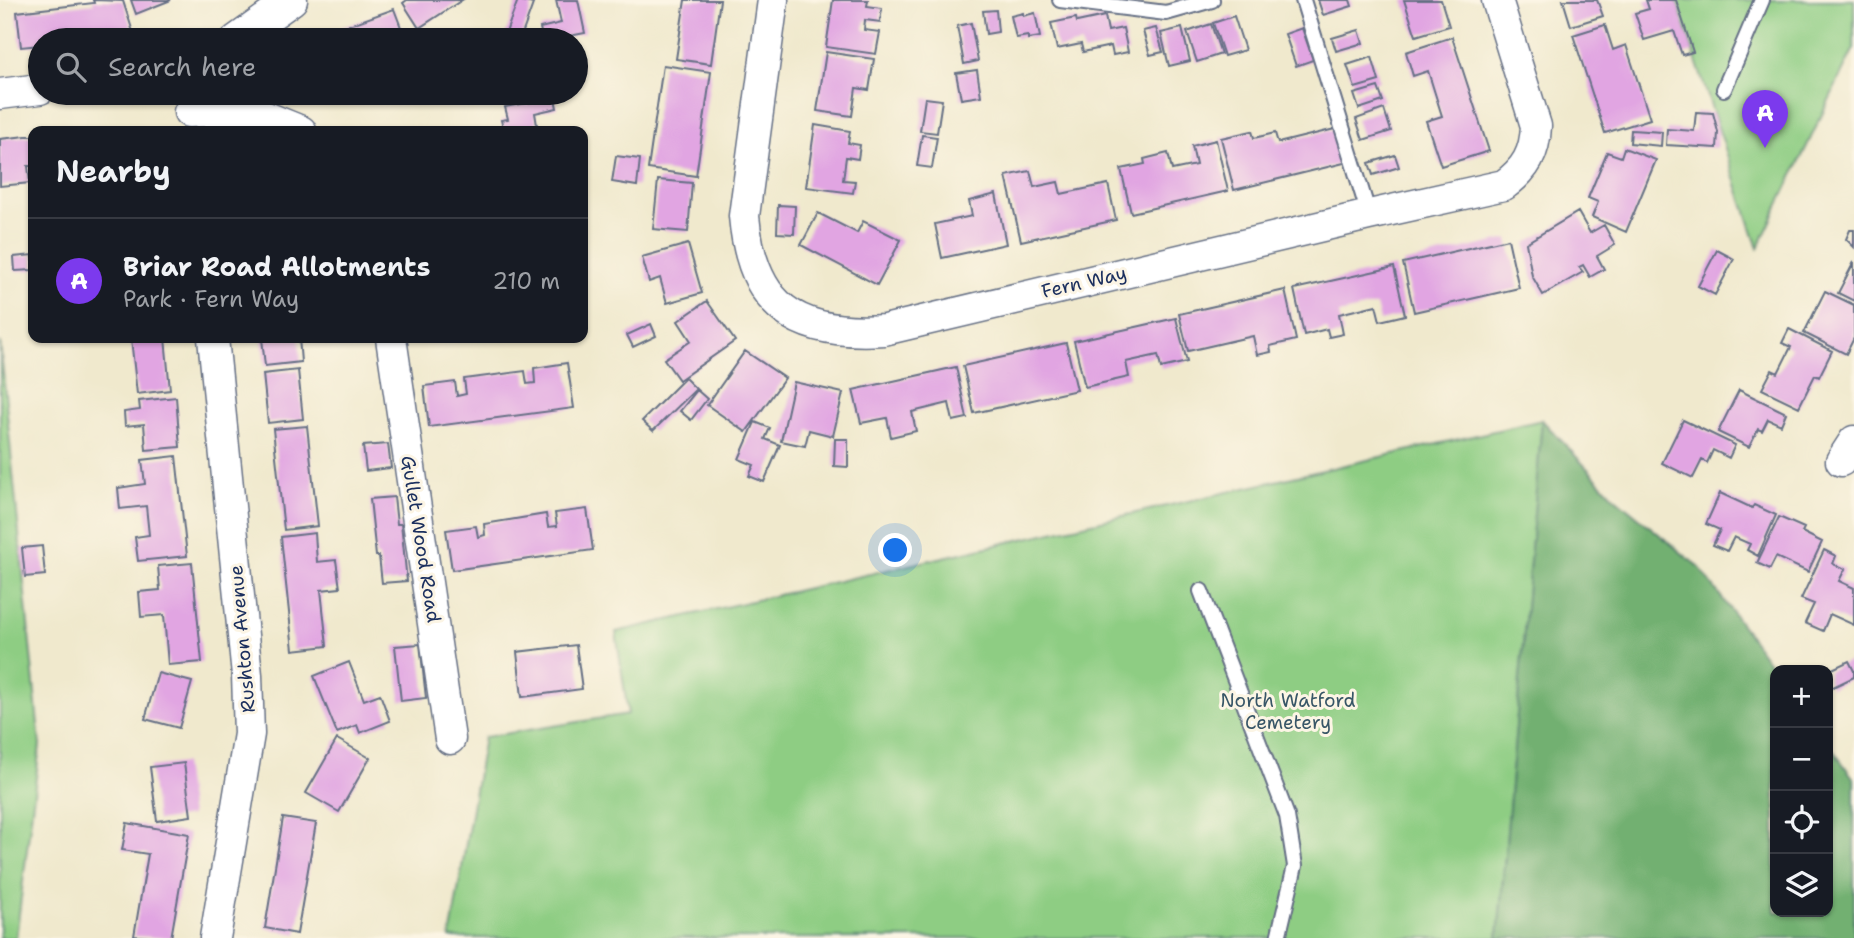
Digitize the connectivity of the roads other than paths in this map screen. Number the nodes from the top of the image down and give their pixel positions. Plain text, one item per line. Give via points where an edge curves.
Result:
1 (292, 0) edge
2 (773, 0) edge
3 (1060, 0) edge
4 (1212, 0) edge
5 (1303, 0) edge
6 (1497, 0) edge
7 (1762, 0) edge
8 (253, 28) edge
9 (1724, 89) dead end
10 (28, 90) edge
11 (0, 94) edge
12 (187, 112) edge
13 (289, 126) edge
14 (1368, 215) junction
15 (214, 343) edge
16 (392, 343) edge
17 (1201, 591) dead end
18 (450, 739) dead end
19 (215, 938) edge
20 (1278, 938) edge

1 - 8 street
2 - 14 street, Fern Way via 744,216 746,245 764,289 779,306 823,328 884,330
3 - 4 lane via 1166,13
5 - 14 lane
6 - 14 street, Fern Way via 1536,126 1526,165 1504,185
7 - 9 lane
10 - 11 street
12 - 13 street via 240,110
15 - 19 street, Rushton Avenue via 249,734
16 - 18 street, Gullet Wood Road
17 - 20 lane via 1287,816 1295,866

